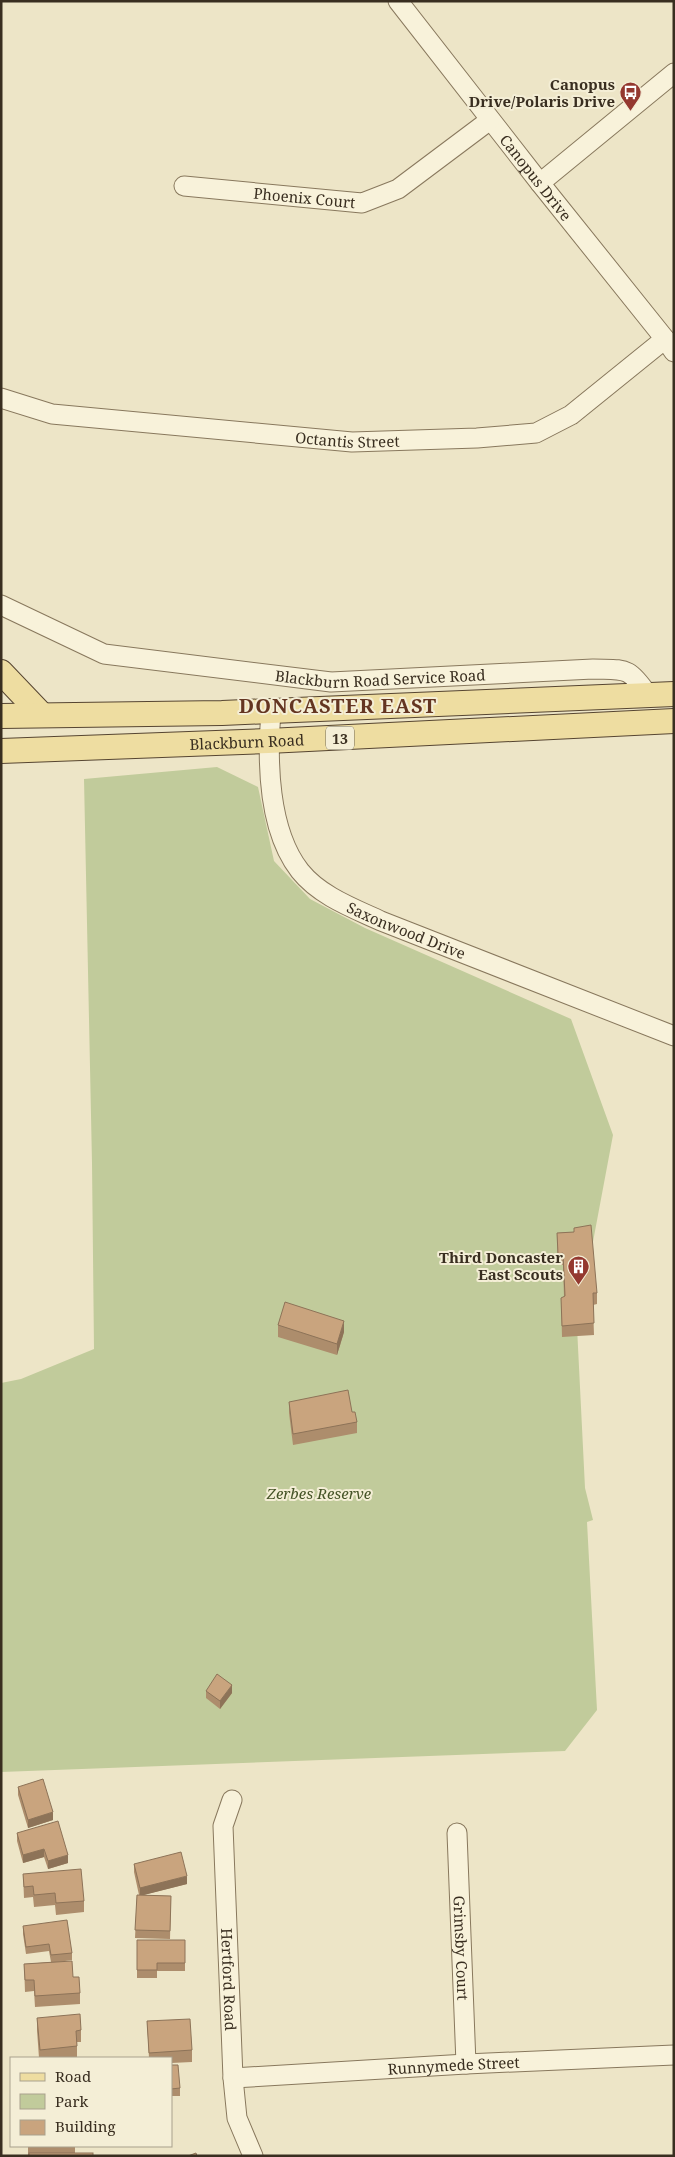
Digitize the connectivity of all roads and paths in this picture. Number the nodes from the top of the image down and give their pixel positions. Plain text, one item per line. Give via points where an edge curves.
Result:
1 (398, 1) edge
2 (674, 73) edge
3 (490, 120) junction
4 (540, 183) junction
5 (184, 186) dead end
6 (670, 345) edge
7 (1, 398) edge
8 (1, 605) edge
9 (1, 672) edge
10 (674, 694) edge
11 (648, 695) junction
12 (271, 711) junction
13 (42, 715) junction
14 (1, 716) edge
15 (674, 721) edge
16 (268, 741) junction
17 (4, 751) edge
18 (674, 1036) edge
19 (232, 1800) dead end
20 (457, 1833) dead end
21 (674, 2055) edge
22 (466, 2064) junction
23 (233, 2078) junction
24 (253, 2156) edge

1 - 3 street, Canopus Drive
2 - 4 street
3 - 4 street, Canopus Drive
3 - 5 street, Phoenix Court via 398,189 362,203
4 - 6 street, Canopus Drive
6 - 7 street, Octantis Street via 571,415 536,433 477,438 352,442 52,414
8 - 11 street, Blackburn Road Service Road via 104,654 331,682 622,670 634,676
9 - 13 main road
10 - 11 main road, Blackburn Road / 13
11 - 12 main road, Blackburn Road / 13
12 - 13 main road, Blackburn Road / 13
12 - 16 street, Saxonwood Drive
13 - 14 main road, Blackburn Road
15 - 16 main road, Blackburn Road / 13
16 - 17 main road, Blackburn Road / 13
16 - 18 street, Saxonwood Drive via 274,811 285,843 300,871 322,890 381,921
19 - 23 street, Hertford Road via 223,1826
20 - 22 street, Grimsby Court
21 - 22 street, Runnymede Street
22 - 23 street, Runnymede Street
23 - 24 street, Hertford Road via 237,2118

